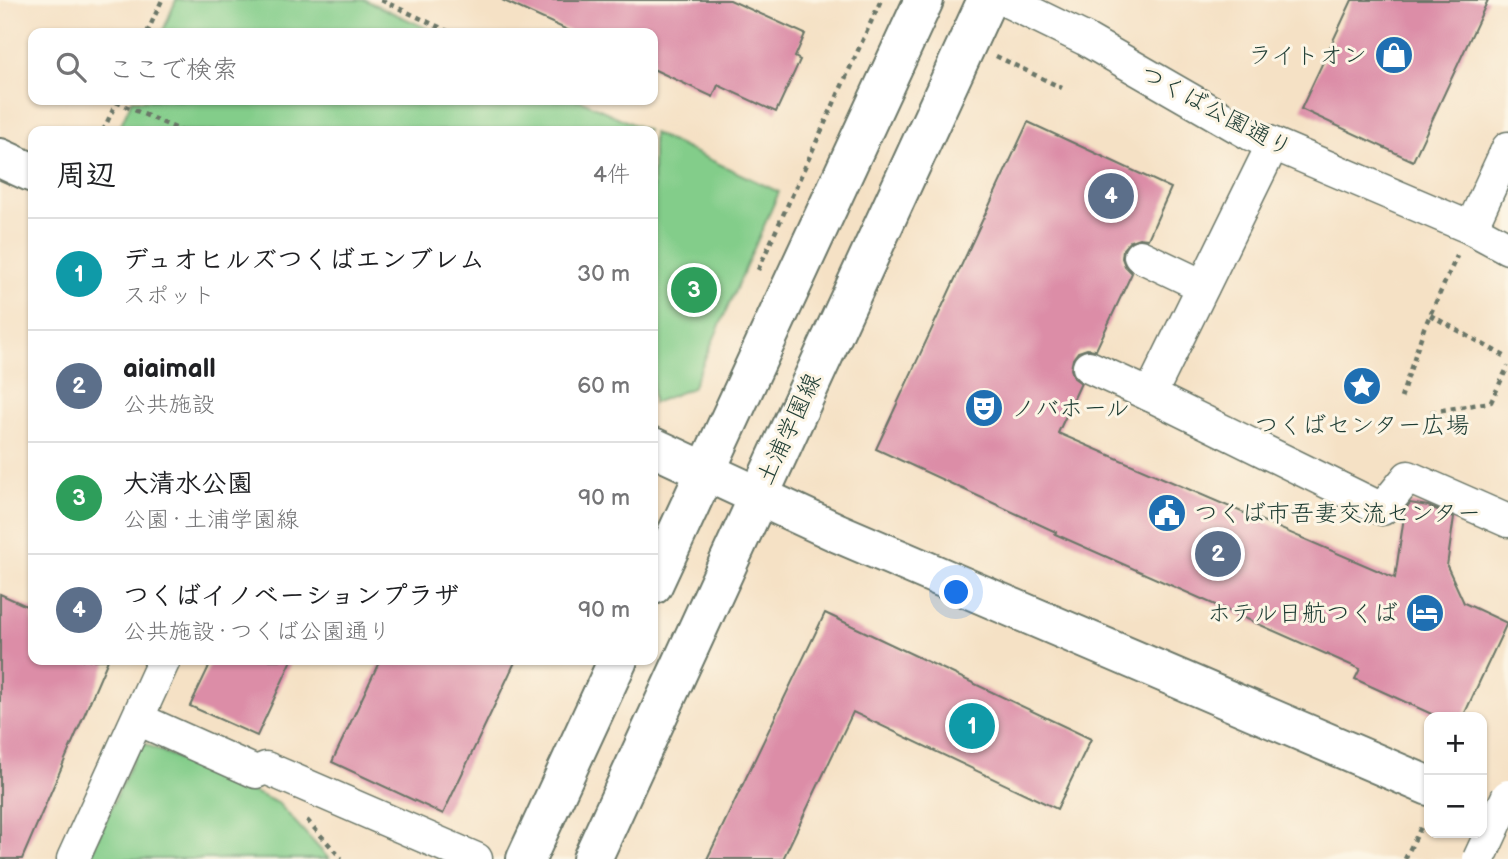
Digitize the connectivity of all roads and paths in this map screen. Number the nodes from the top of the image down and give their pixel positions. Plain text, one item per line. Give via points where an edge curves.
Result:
1 (162, 0) edge
2 (381, 0) edge
3 (880, 0) edge
4 (923, 0) edge
5 (987, 0) edge
6 (1005, 0) edge
7 (149, 28) edge
8 (441, 28) edge
9 (995, 55) dead end
10 (1062, 88) dead end
11 (115, 105) edge
12 (126, 105) edge
13 (105, 126) edge
14 (171, 126) edge
15 (1273, 144) junction
16 (1508, 148) edge
17 (0, 158) edge
18 (28, 171) edge
19 (1471, 228) junction
20 (1508, 248) edge
21 (1140, 256) dead end
22 (755, 276) dead end
23 (1203, 286) junction
24 (1430, 315) junction
25 (1508, 358) edge
26 (1508, 366) edge
27 (1089, 367) dead end
28 (1150, 395) junction
29 (1401, 398) dead end
30 (1430, 412) dead end
31 (658, 449) edge
32 (706, 471) junction
33 (758, 496) junction
34 (1508, 521) edge
35 (658, 574) edge
36 (162, 665) edge
37 (616, 665) edge
38 (138, 719) junction
39 (1424, 784) edge
40 (1508, 796) edge
41 (1487, 811) edge
42 (1508, 820) edge
43 (1421, 827) dead end
44 (73, 859) edge
45 (476, 859) edge
46 (526, 859) edge
47 (592, 859) edge
48 (1405, 859) edge
49 (1479, 859) edge

1 - 7 path
2 - 8 path
3 - 22 path
4 - 32 main road
5 - 33 main road, 土浦学園線
6 - 15 street, つくば公園通り via 1067,29
9 - 10 path
11 - 13 path
12 - 14 path
15 - 19 street, つくば公園通り
15 - 23 street
16 - 19 street
17 - 18 main road
19 - 20 street, つくば公園通り
19 - 24 path
21 - 23 street
23 - 28 street
24 - 25 path
24 - 29 path
26 - 30 path via 1491,402
27 - 28 street
28 - 34 street via 1382,509 1408,477 1447,502
31 - 32 main road
32 - 33 main road
32 - 35 main road
33 - 39 main road
33 - 47 main road, 土浦学園線
36 - 38 street
37 - 46 main road
38 - 44 street
38 - 45 street via 256,772 266,768
40 - 49 street, bridge
41 - 42 main road
43 - 48 path

